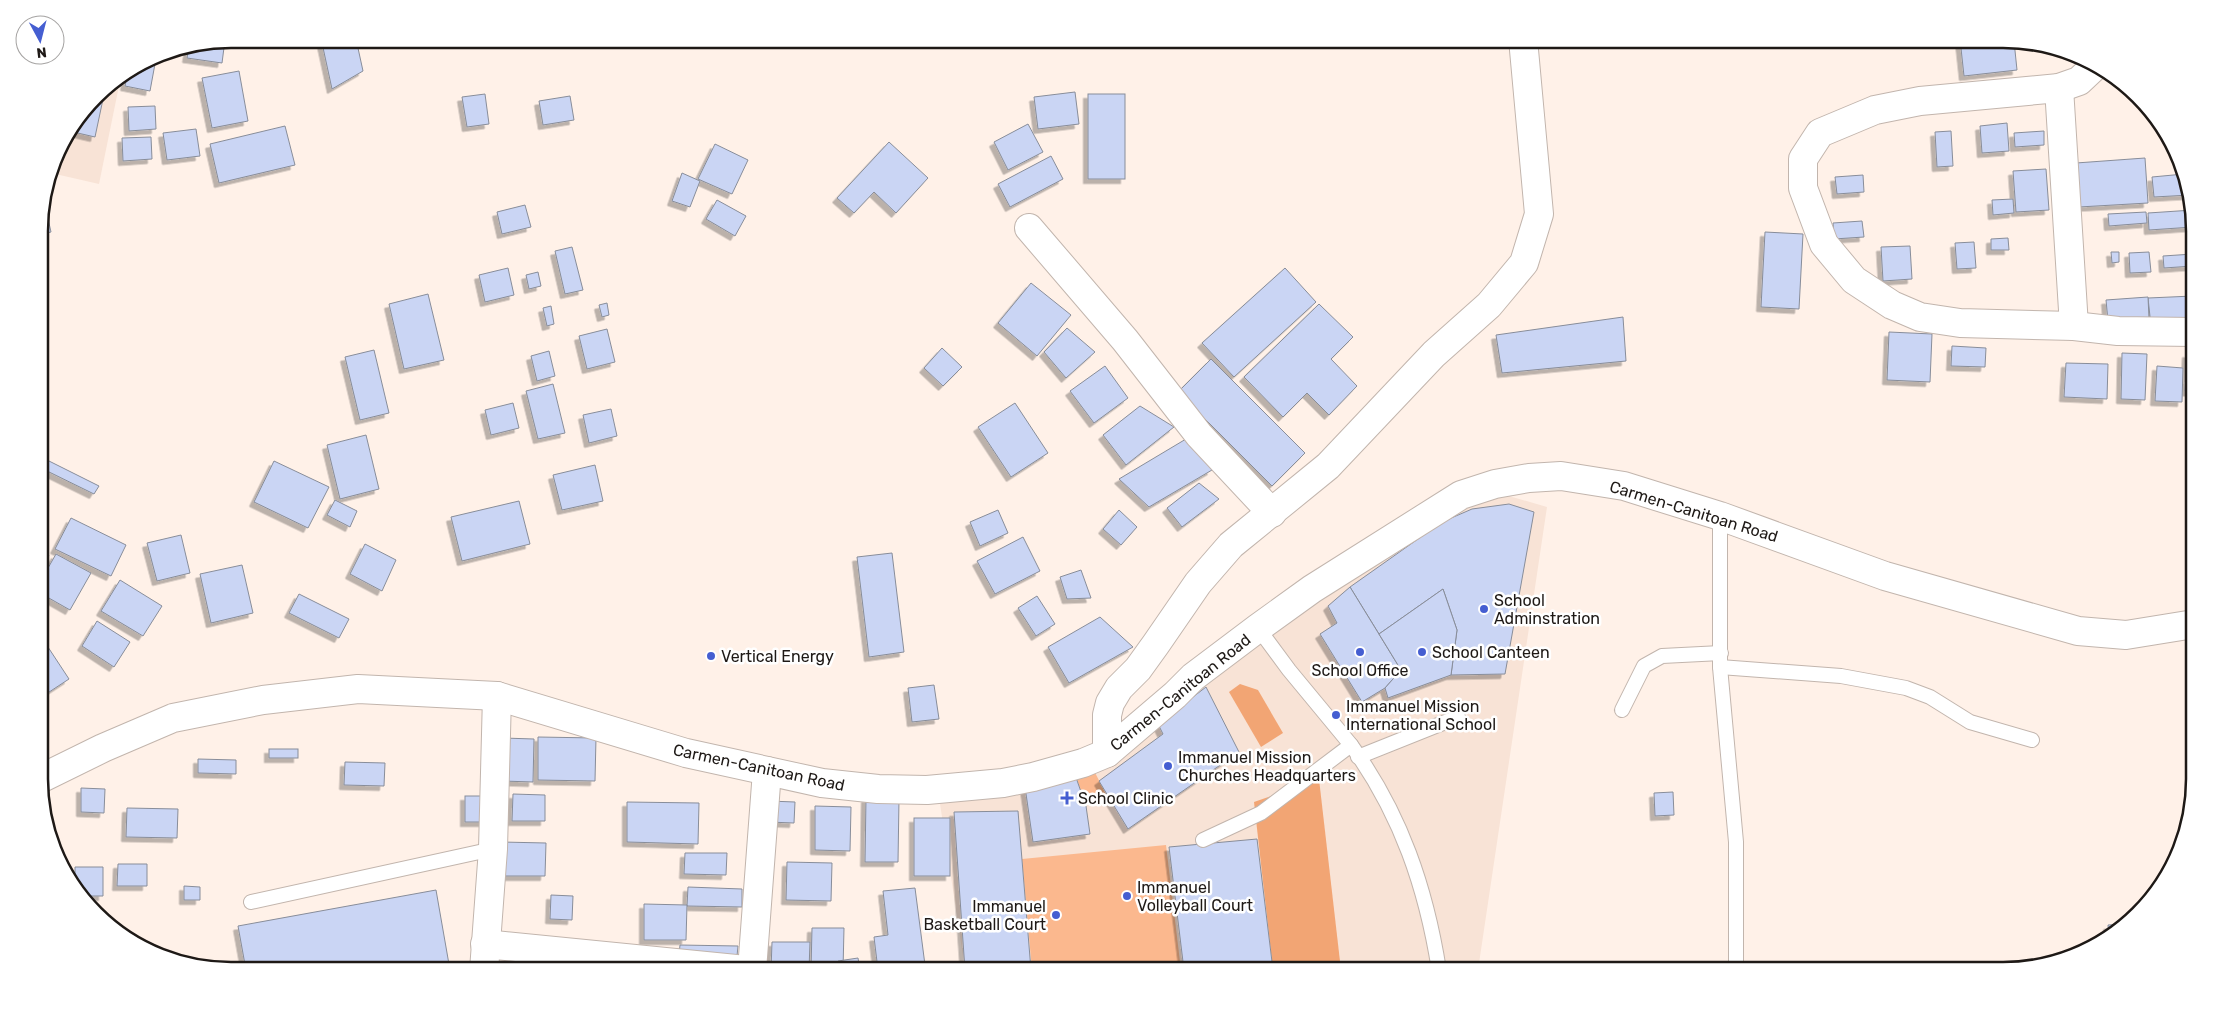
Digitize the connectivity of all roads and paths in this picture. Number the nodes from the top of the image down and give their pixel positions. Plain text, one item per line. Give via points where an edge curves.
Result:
1 (1524, 48) edge
2 (2091, 70) edge
3 (2059, 88) junction
4 (1029, 228) dead end
5 (2074, 326) junction
6 (2186, 332) edge
7 (1272, 513) junction
8 (1720, 516) junction
9 (2186, 625) edge
10 (1258, 628) junction
11 (1721, 660) junction
12 (497, 696) junction
13 (1622, 710) dead end
14 (1458, 718) dead end
15 (2032, 740) dead end
16 (1355, 751) junction
17 (1107, 752) junction
18 (767, 771) junction
19 (48, 775) edge
20 (1203, 840) dead end
21 (493, 849) junction
22 (251, 902) dead end
23 (484, 957) edge
24 (585, 962) edge
25 (753, 962) edge
26 (1438, 962) edge
27 (1736, 962) edge

1 - 7 street via 1539,214 1524,263 1489,305 1434,354 1328,466
2 - 3 street via 2079,81
3 - 5 street
3 - 5 street via 1920,101 1875,110 1820,133 1803,159 1803,188 1824,244 1854,280 1892,305 1920,317 1960,323
4 - 7 street via 1125,340 1199,435
5 - 6 street via 2118,331
7 - 17 street via 1231,546 1198,584 1138,669 1119,688 1107,715
8 - 9 street, Carmen-Canitoan Road via 1885,576 2078,631 2126,635
8 - 10 street, Carmen-Canitoan Road via 1624,486 1561,476 1495,484 1460,495
8 - 11 lane
10 - 16 lane
10 - 17 street, Carmen-Canitoan Road via 1193,677
11 - 13 lane via 1662,656 1644,666
11 - 15 lane via 1906,688 1930,697 1970,722
11 - 27 lane via 1736,842
12 - 18 street, Carmen-Canitoan Road via 677,750
12 - 19 street, Carmen-Canitoan Road via 358,689 263,700 173,718
12 - 21 street
14 - 16 lane
16 - 20 lane via 1261,814
16 - 26 lane via 1389,807 1418,876 1432,924
17 - 18 street, Carmen-Canitoan Road via 1083,763 1033,777 927,790 822,783
18 - 25 street
21 - 22 lane
21 - 23 street
23 - 24 street

